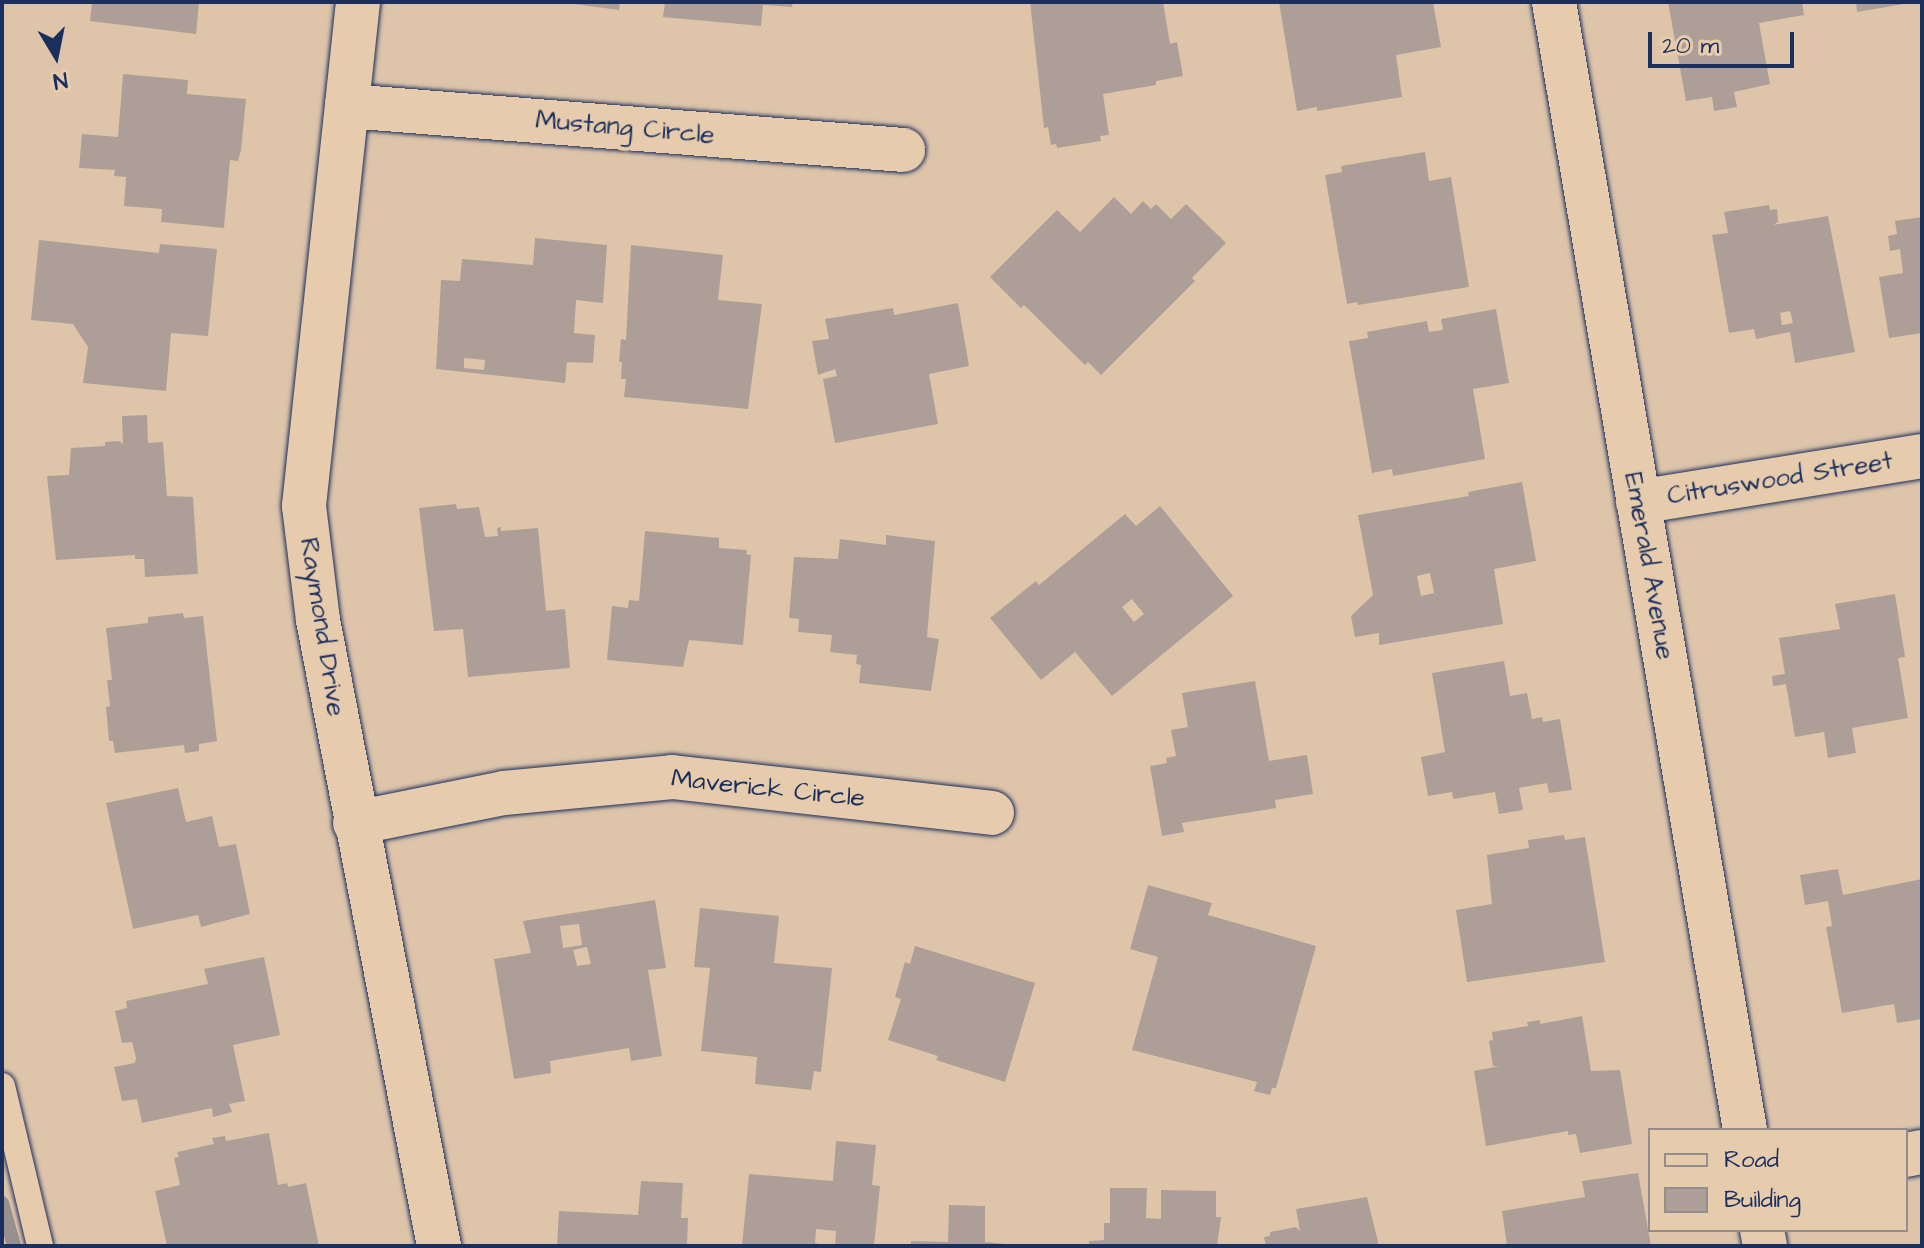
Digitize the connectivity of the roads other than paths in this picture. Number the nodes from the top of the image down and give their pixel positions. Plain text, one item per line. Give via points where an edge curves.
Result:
1 (358, 2) edge
2 (1554, 2) edge
3 (347, 106) junction
4 (903, 150) dead end
5 (1922, 456) edge
6 (1638, 502) junction
7 (992, 813) dead end
8 (355, 823) junction
9 (2, 1086) edge
10 (1745, 1128) edge
11 (40, 1246) edge
12 (439, 1246) edge

1 - 3 street, Raymond Drive
2 - 6 street, Emerald Avenue
3 - 4 street, Mustang Circle
3 - 8 street, Raymond Drive via 304,506 318,620
5 - 6 street, Citruswood Street
6 - 10 street, Emerald Avenue
7 - 8 street, Maverick Circle via 672,777 504,793
8 - 12 street, Raymond Drive
9 - 11 lane

